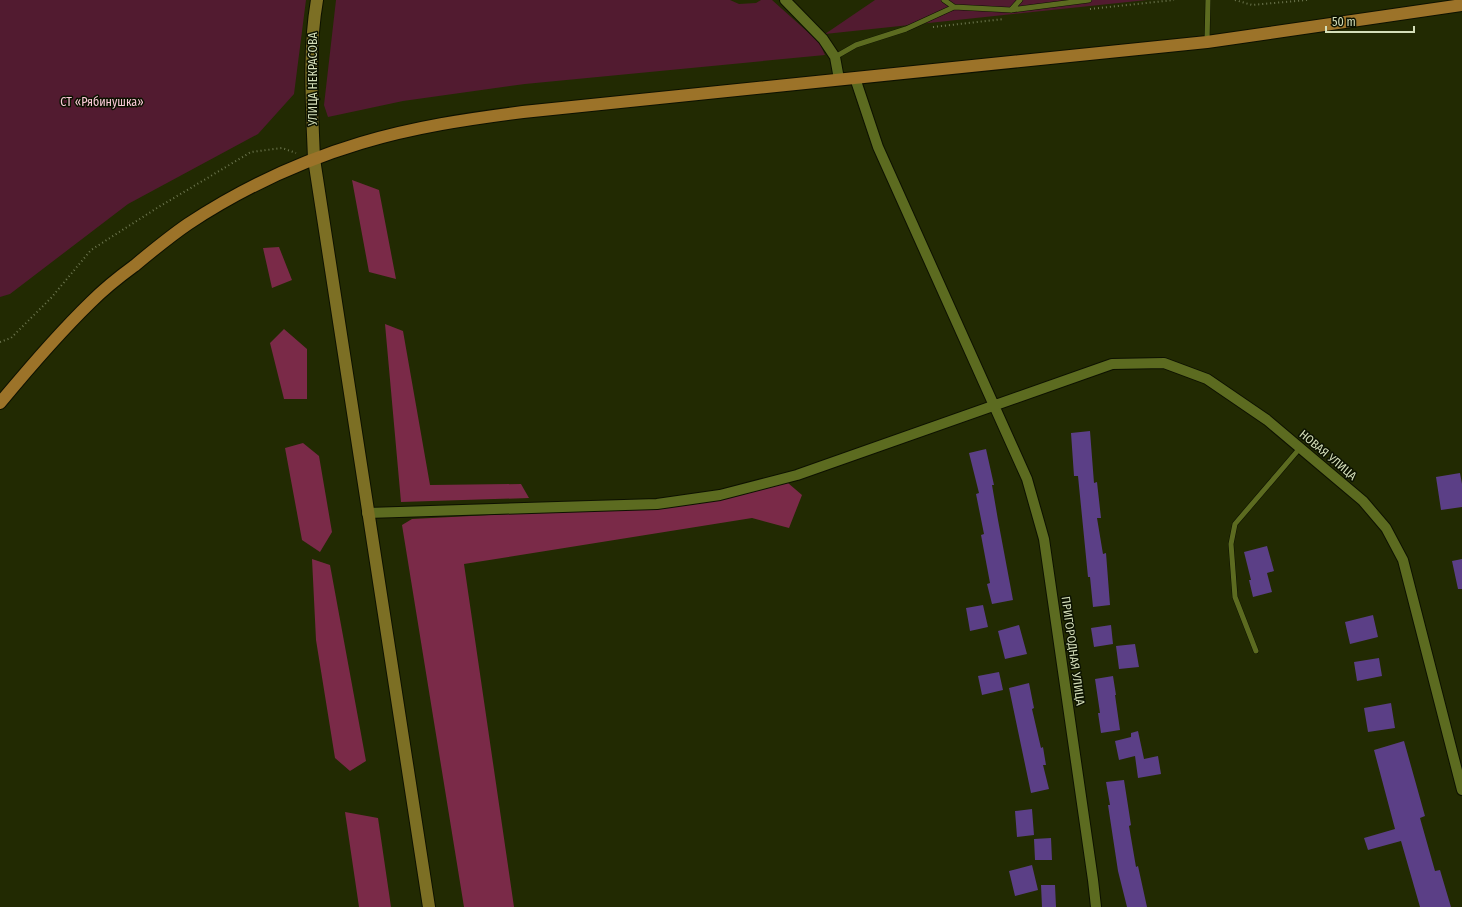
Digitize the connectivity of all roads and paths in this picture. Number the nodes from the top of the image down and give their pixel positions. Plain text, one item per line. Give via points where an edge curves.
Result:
1 (317, 0) edge
2 (785, 0) edge
3 (944, 0) edge
4 (1020, 0) edge
5 (1089, 0) edge
6 (1208, 0) edge
7 (1235, 0) edge
8 (1307, 0) edge
9 (1462, 4) edge
10 (954, 7) junction
11 (1011, 10) junction
12 (1206, 42) junction
13 (835, 57) junction
14 (855, 78) junction
15 (838, 79) junction
16 (314, 159) junction
17 (0, 342) edge
18 (0, 404) edge
19 (994, 406) junction
20 (1300, 448) junction
21 (367, 513) junction
22 (1256, 651) dead end
23 (1462, 790) edge
24 (429, 907) edge
25 (1096, 907) edge

1 - 16 street, УЛИЦА НЕКРАСОВА via 311,64
2 - 13 street via 823,40
3 - 10 lane
4 - 11 lane
5 - 11 lane
6 - 12 lane
7 - 8 path via 1252,5
9 - 12 main road
10 - 11 lane
10 - 13 lane via 906,30 856,45
12 - 14 main road
13 - 15 street
14 - 15 main road
14 - 19 street, ПРИГОРОДНАЯ УЛИЦА via 878,147
15 - 16 main road via 462,120 362,143
16 - 17 path via 282,148 251,152 91,250 51,298 11,338
16 - 18 main road via 228,200 188,224 154,250 92,301 33,363
16 - 21 street, УЛИЦА НЕКРАСОВА
19 - 20 street, НОВАЯ УЛИЦА via 1112,364 1164,364 1206,379 1267,420
19 - 21 street, НОВАЯ УЛИЦА via 797,475 720,495 657,504
19 - 25 street, ПРИГОРОДНАЯ УЛИЦА via 1027,479 1044,539
20 - 22 lane via 1235,524 1231,544 1235,597
20 - 23 street, НОВАЯ УЛИЦА via 1363,501 1386,528 1403,560
21 - 24 street, УЛИЦА НЕКРАСОВА

